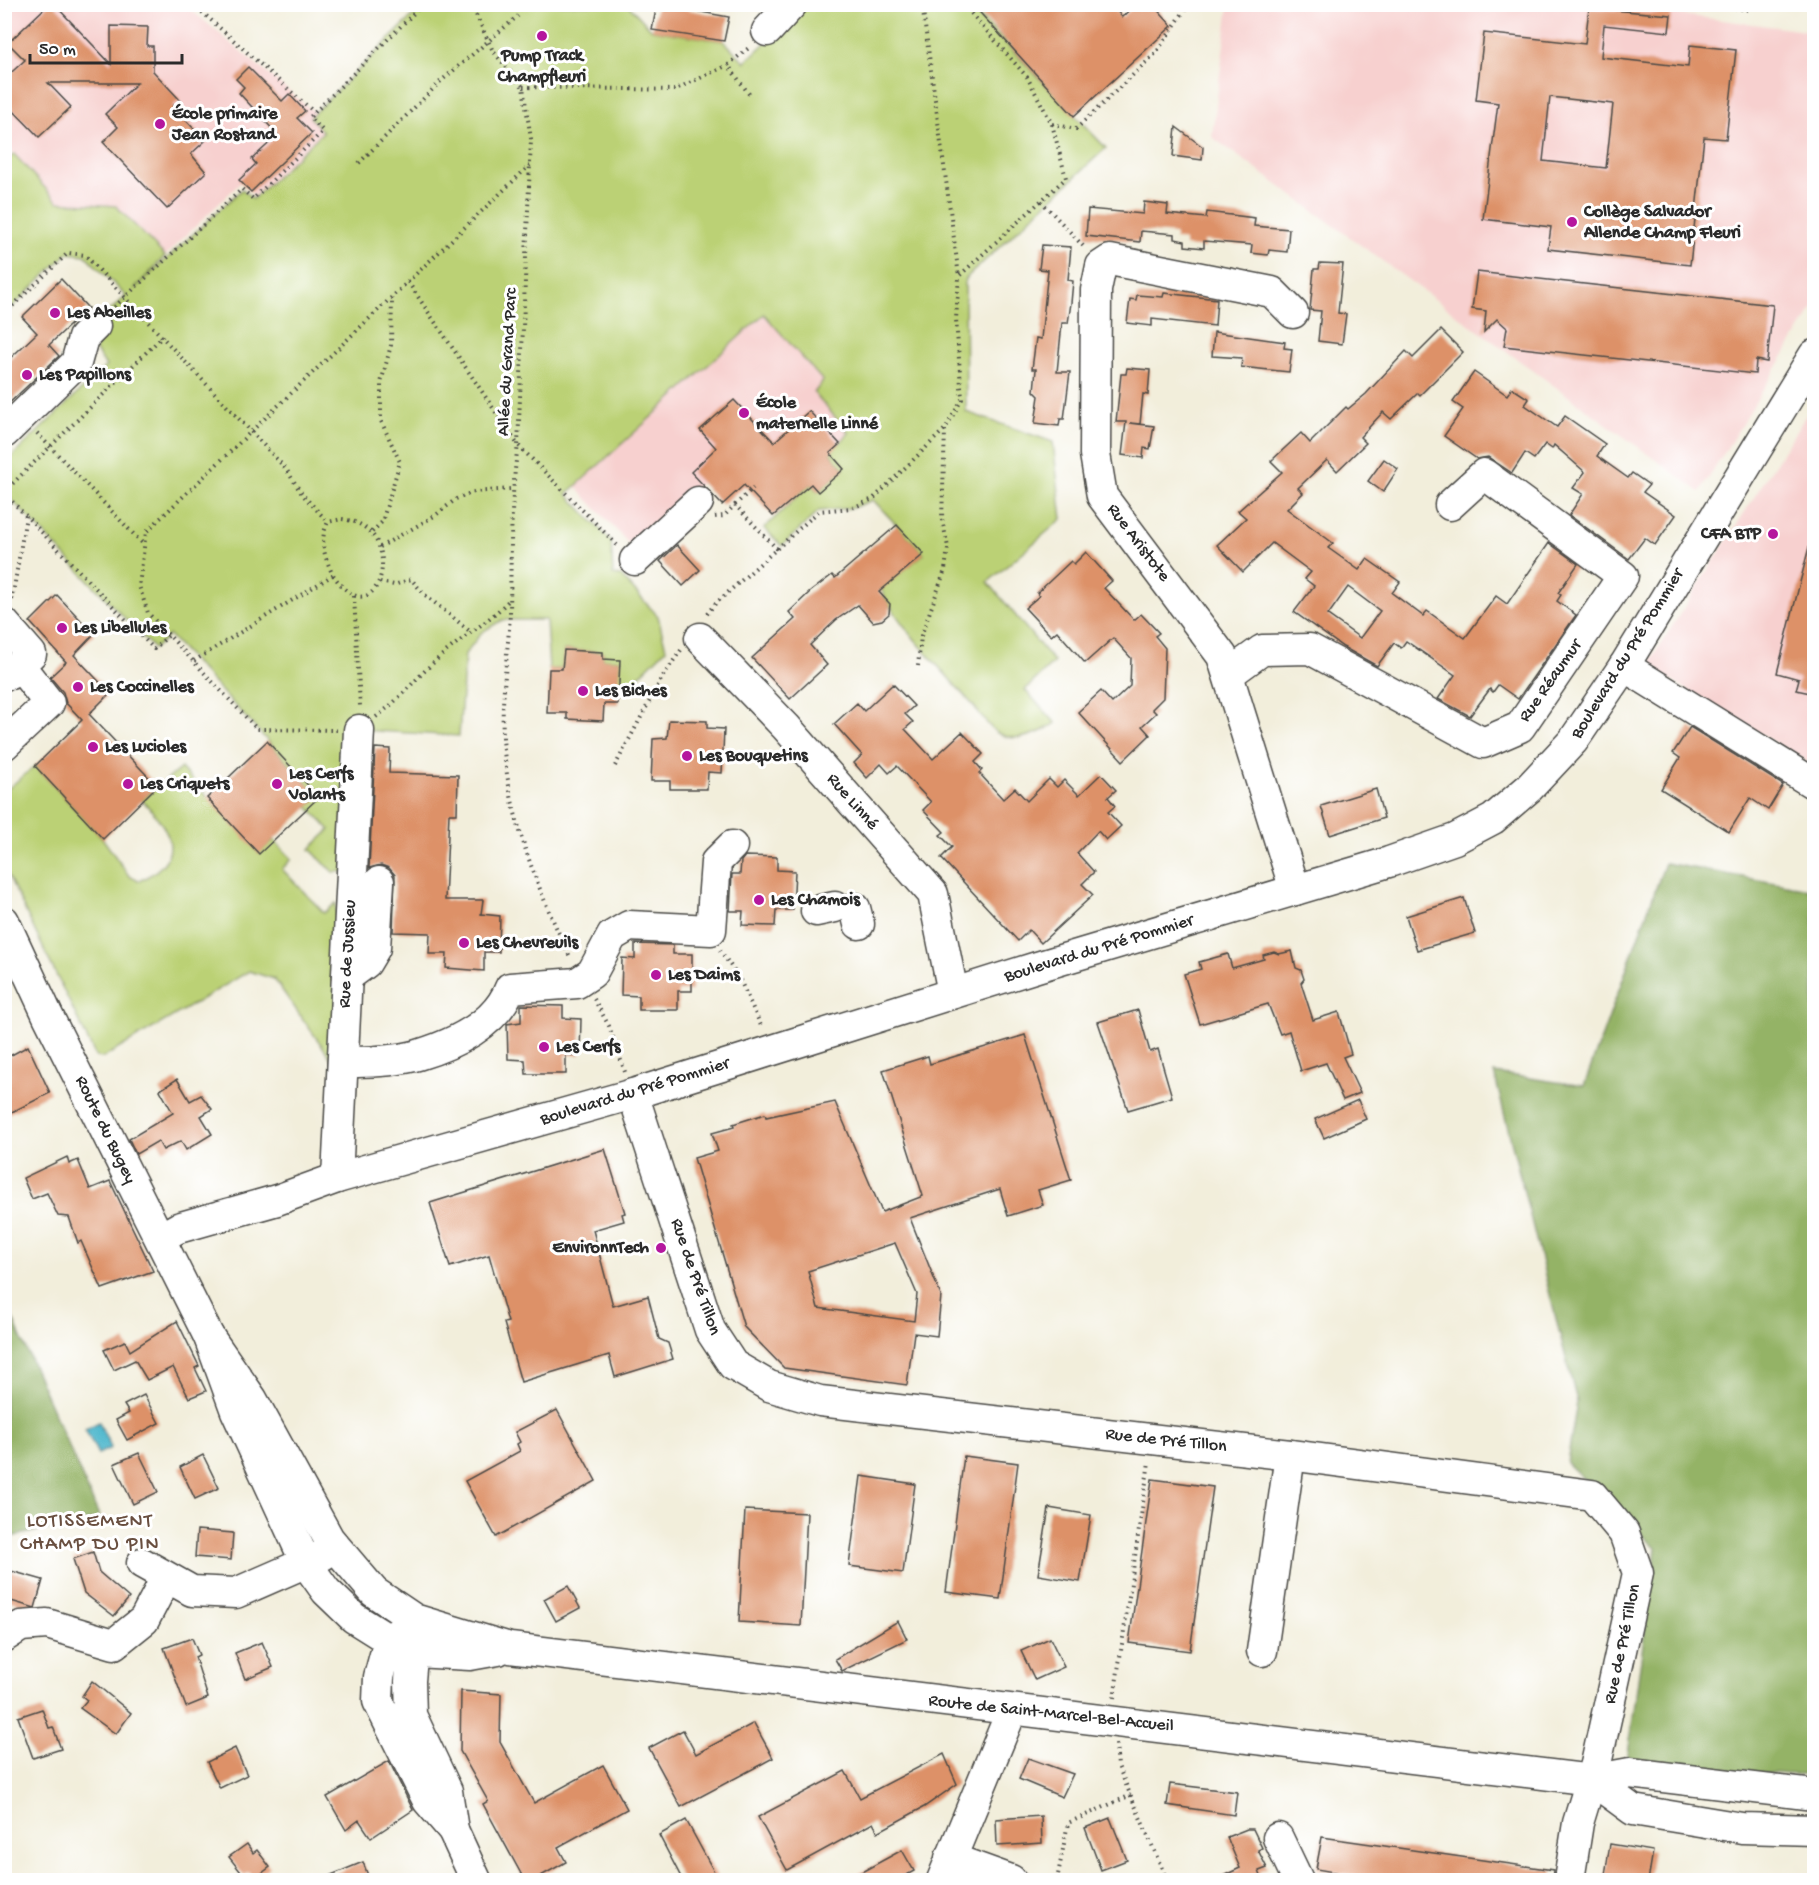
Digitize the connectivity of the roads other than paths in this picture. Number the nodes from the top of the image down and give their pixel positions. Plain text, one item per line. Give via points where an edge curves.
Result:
1 (792, 4) edge
2 (767, 31) road end
3 (1293, 313) dead end
4 (95, 326) dead end
5 (1815, 355) edge
6 (13, 425) edge
7 (1450, 505) dead end
8 (705, 510) road end
9 (627, 553) road end
10 (4, 623) edge
11 (696, 634) road end
12 (1624, 666) junction
13 (12, 672) edge
14 (1229, 674) junction
15 (359, 730) road end
16 (4, 745) edge
17 (1815, 784) edge
18 (732, 846) dead end
19 (379, 882) dead end
20 (1294, 890) junction
21 (4, 921) edge
22 (347, 976) junction
23 (953, 993) junction
24 (344, 1063) junction
25 (633, 1094) junction
26 (337, 1178) junction
27 (160, 1238) junction
28 (209, 1337) junction
29 (1290, 1455) junction
30 (337, 1549) junction
31 (306, 1563) junction
32 (414, 1619) junction
33 (4, 1637) edge
34 (402, 1646) junction
35 (510, 1648) junction
36 (1262, 1651) dead end
37 (1011, 1710) junction
38 (1592, 1780) junction
39 (1815, 1795) edge
40 (1815, 1830) edge
41 (1278, 1838) dead end
42 (946, 1869) edge
43 (476, 1881) edge
44 (1011, 1881) edge
45 (1298, 1881) edge
46 (1569, 1881) edge

1 - 2 street
3 - 14 street, Rue Aristote via 1272,292 1110,260 1101,266 1096,290 1095,454 1102,496 1222,656
4 - 6 street via 83,338 76,363
5 - 12 street, Boulevard du Pré Pommier
7 - 14 street, Rue Réaumur via 1484,474 1623,576 1520,727 1483,743 1310,649 1262,650
8 - 9 street
10 - 13 street via 31,654
11 - 23 street, Rue Linné via 786,727 933,894
12 - 17 street
12 - 20 street, Boulevard du Pré Pommier via 1573,741 1529,788 1492,819 1411,855
13 - 16 street via 49,703
14 - 20 street, Rue Aristote
15 - 22 street, Rue de Jussieu
18 - 24 street via 716,862 711,930 629,926 612,936 592,973 577,982 510,988 504,1004 476,1030 417,1055
19 - 22 street via 375,948 366,963
20 - 23 street, Boulevard du Pré Pommier
21 - 27 street, Route du Bugey
22 - 24 street, Rue de Jussieu
23 - 25 street, Boulevard du Pré Pommier
24 - 26 street, Rue de Jussieu
25 - 26 street, Boulevard du Pré Pommier
25 - 29 street, Rue de Pré Tillon via 710,1330 733,1365 769,1386 820,1401
26 - 27 street, Boulevard du Pré Pommier via 178,1228
27 - 28 street, Route du Bugey
28 - 30 street, Route du Bugey via 252,1399
28 - 31 street, Route du Bugey via 236,1411
29 - 36 street
29 - 38 street, Rue de Pré Tillon via 1592,1495 1624,1533 1638,1573
30 - 31 street
30 - 32 street, Route du Bugey via 374,1592
31 - 33 street via 236,1593 192,1591 154,1570 144,1620 114,1644 47,1624 21,1626
31 - 34 street, Route du Bugey via 326,1591 354,1618
32 - 34 street
32 - 35 street, Route de Saint-Marcel-Bel-Accueil
34 - 35 street, Route de Saint-Marcel-Bel-Accueil via 470,1655
34 - 43 street via 379,1677 378,1701 428,1801 453,1830
35 - 37 street, Route de Saint-Marcel-Bel-Accueil
37 - 38 street, Route de Saint-Marcel-Bel-Accueil
37 - 42 street
38 - 39 street, Route de Saint-Marcel-Bel-Accueil via 1630,1773
38 - 40 street, Route de Saint-Marcel-Bel-Accueil via 1633,1810 1742,1828
38 - 46 street, Rue de Pré Tillon via 1578,1823
41 - 45 street
42 - 44 street

